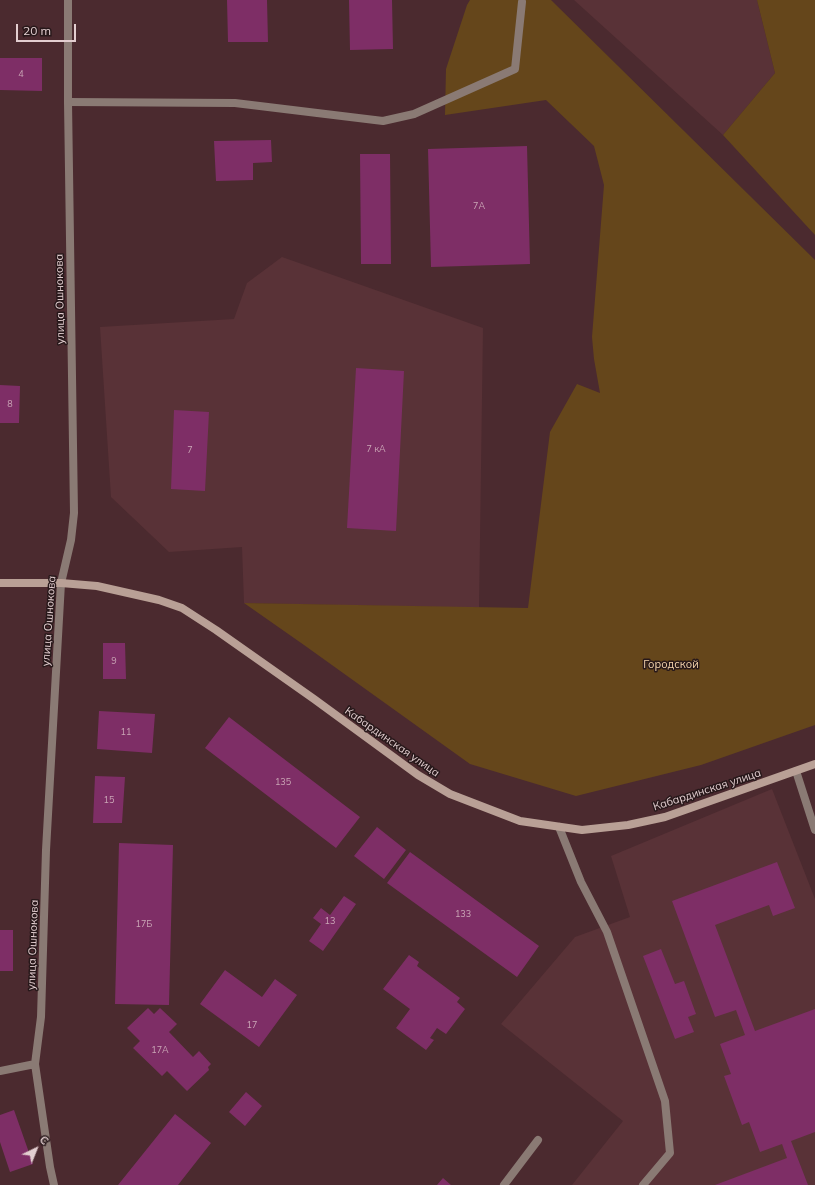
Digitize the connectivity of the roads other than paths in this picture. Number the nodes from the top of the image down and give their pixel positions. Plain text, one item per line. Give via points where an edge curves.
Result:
1 (68, 0) edge
2 (522, 2) dead end
3 (68, 102) junction
4 (0, 583) edge
5 (61, 583) junction
6 (815, 764) edge
7 (796, 771) junction
8 (559, 827) junction
9 (815, 830) edge
10 (35, 1064) junction
11 (0, 1071) edge
12 (538, 1140) dead end
13 (54, 1185) edge
14 (504, 1185) edge
15 (643, 1185) edge

1 - 3 street, улица Ошнокова
2 - 3 street via 515,69 414,114 383,121 235,104
3 - 5 street, улица Ошнокова via 74,512 71,540
4 - 5 main road, Кабардинская улица
5 - 8 main road, Кабардинская улица via 127,592 182,608 418,775 450,794 520,821
5 - 10 street, улица Ошнокова via 46,850 41,1017
6 - 7 main road, Кабардинская улица
7 - 8 main road, Кабардинская улица via 665,817 628,826 582,830
7 - 9 street
8 - 15 street via 581,882 607,932 665,1101 670,1153
10 - 11 street
10 - 13 street, улица Ошнокова
12 - 14 street

